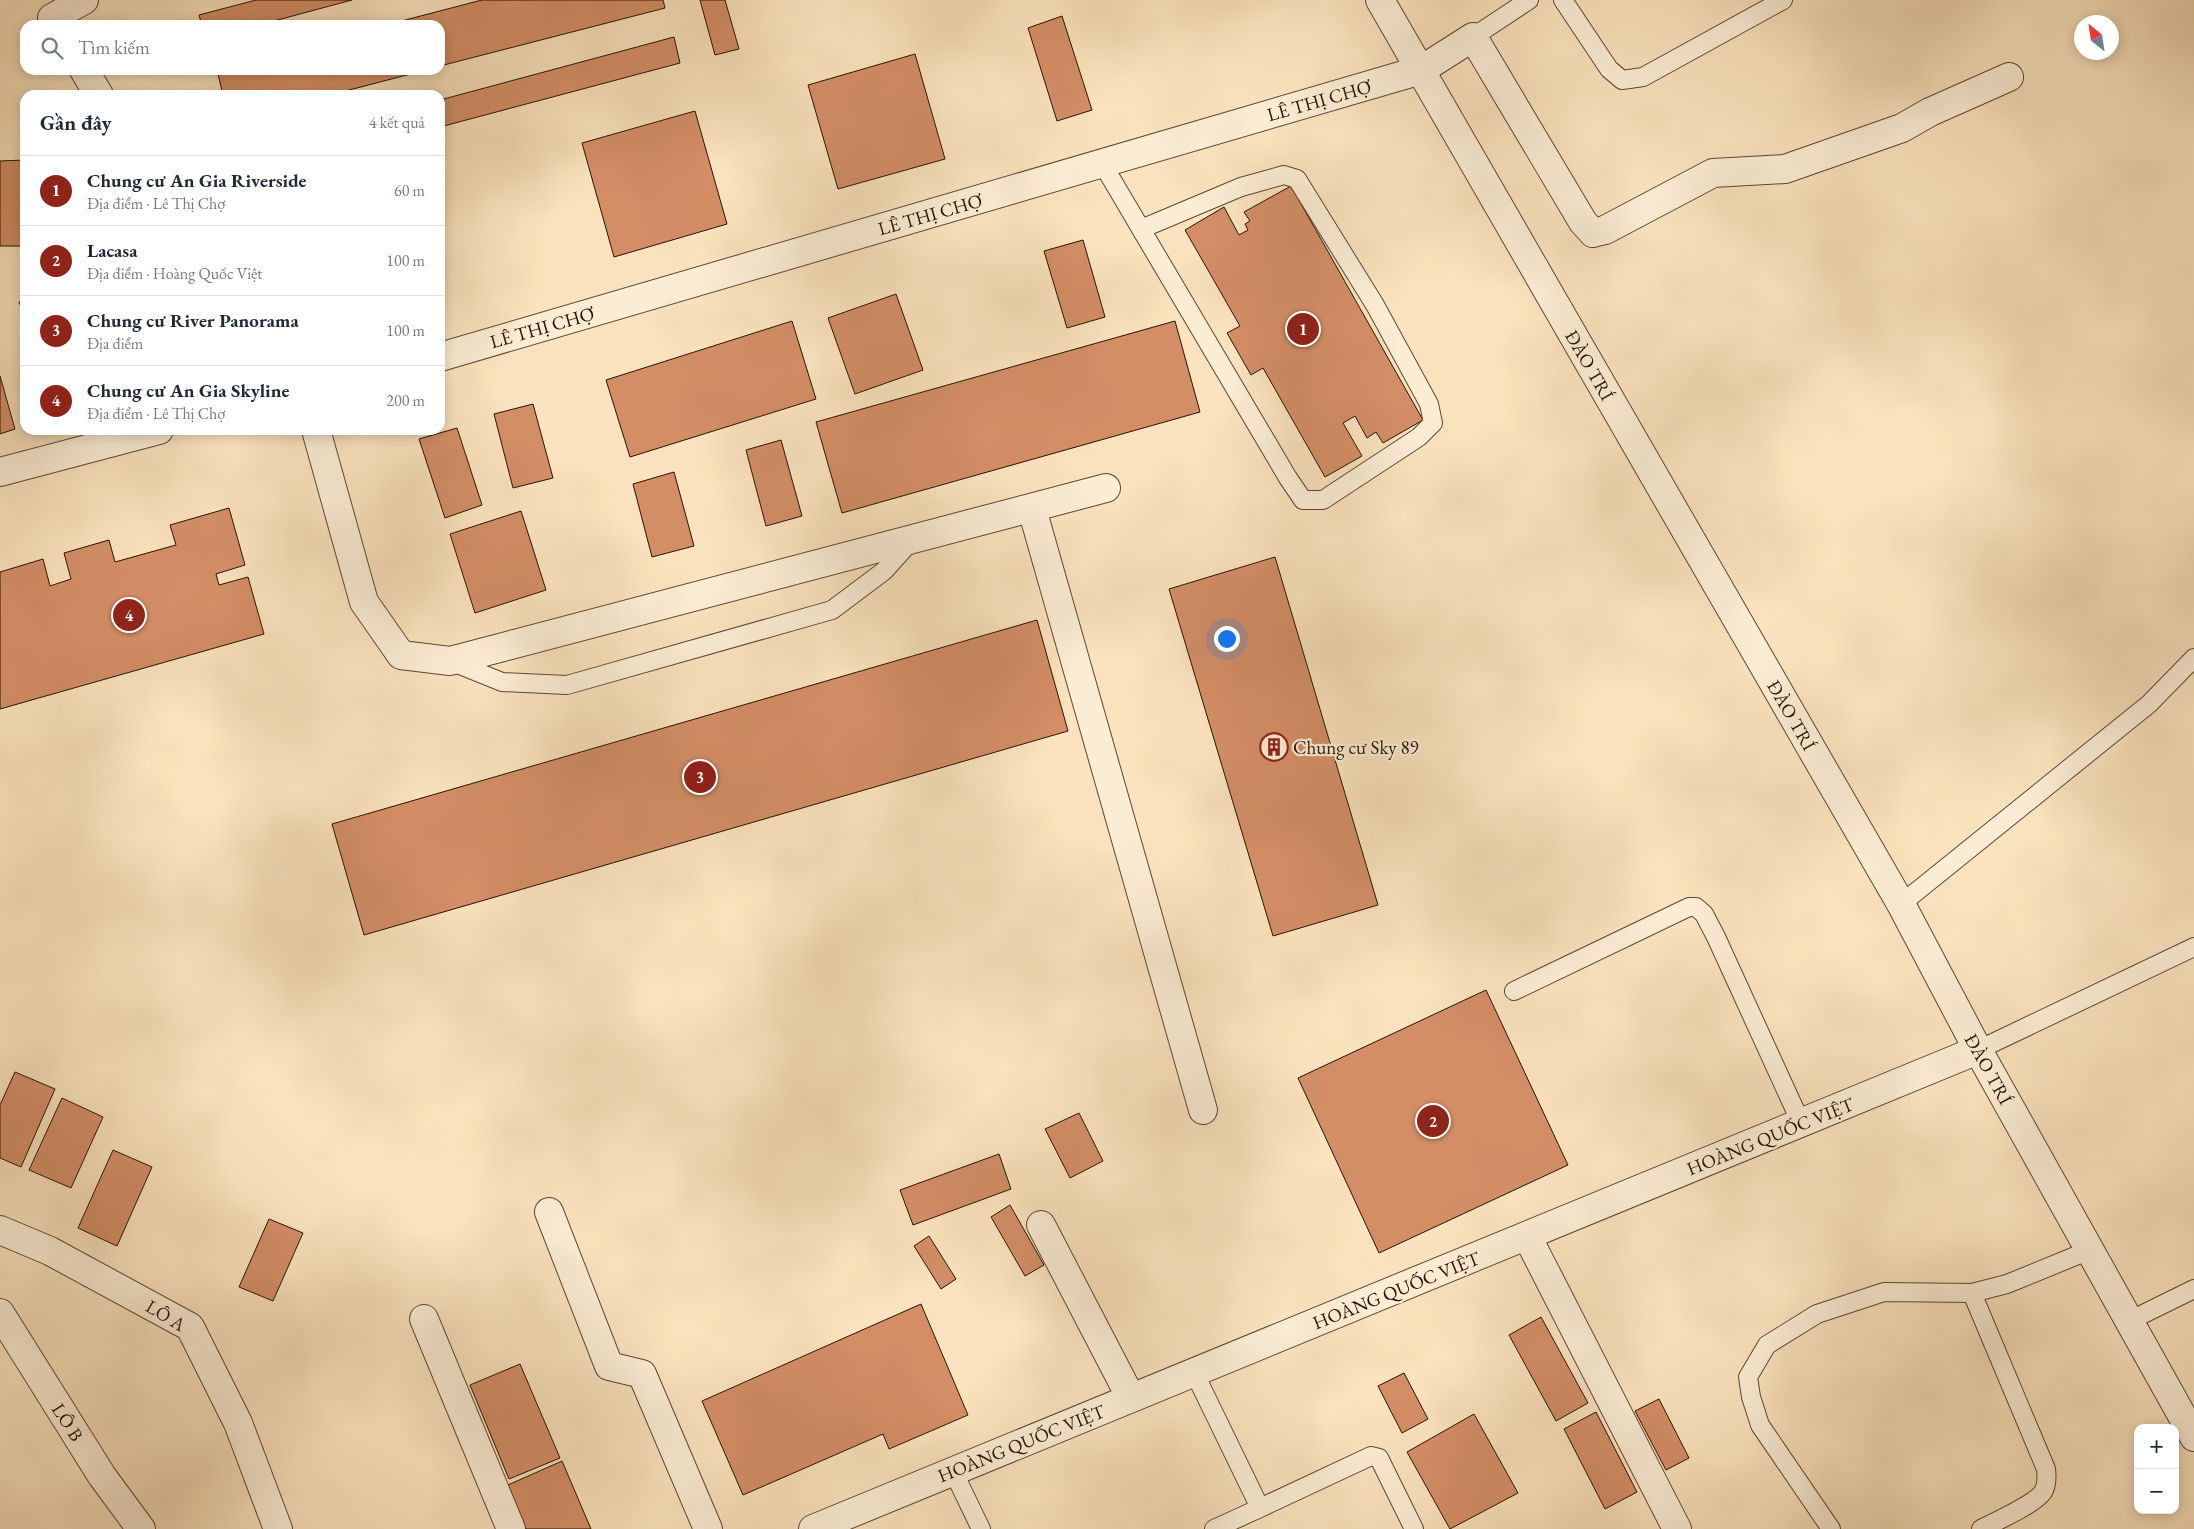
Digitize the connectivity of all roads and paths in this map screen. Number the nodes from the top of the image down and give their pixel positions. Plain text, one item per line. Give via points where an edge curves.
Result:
1 (84, 0) edge
2 (1380, 0) edge
3 (1529, 0) edge
4 (1563, 0) edge
5 (1783, 0) edge
6 (50, 14) edge
7 (1473, 37) junction
8 (1421, 70) junction
9 (87, 75) edge
10 (2009, 76) dead end
11 (96, 90) edge
12 (1102, 163) junction
13 (1141, 230) junction
14 (445, 356) edge
15 (140, 435) edge
16 (317, 435) edge
17 (0, 472) edge
18 (1106, 488) dead end
19 (1032, 509) junction
20 (912, 540) junction
21 (2194, 658) edge
22 (450, 661) junction
23 (1901, 904) junction
24 (2194, 947) edge
25 (1514, 991) dead end
26 (1978, 1050) junction
27 (1203, 1110) dead end
28 (1801, 1123) junction
29 (549, 1212) dead end
30 (1041, 1225) dead end
31 (0, 1230) edge
32 (1527, 1236) junction
33 (2090, 1250) junction
34 (2194, 1288) edge
35 (1972, 1293) junction
36 (0, 1313) edge
37 (424, 1319) dead end
38 (2129, 1321) junction
39 (1194, 1372) junction
40 (1131, 1398) junction
41 (2194, 1437) edge
42 (952, 1472) junction
43 (1260, 1508) junction
44 (275, 1528) edge
45 (141, 1529) edge
46 (511, 1529) edge
47 (708, 1529) edge
48 (813, 1529) edge
49 (981, 1529) edge
50 (1214, 1529) edge
51 (1414, 1529) edge
52 (1677, 1529) edge
53 (1831, 1529) edge
54 (1981, 1529) edge

1 - 6 street
2 - 8 street, ĐÀO TRÍ
3 - 7 lane
4 - 5 lane via 1609,69 1622,80 1643,77
7 - 8 street, LÊ THỊ CHỢ
7 - 10 street via 1583,222 1594,233 1713,173 1784,169 1902,128
8 - 12 street, LÊ THỊ CHỢ
8 - 23 street, ĐÀO TRÍ
9 - 11 street
12 - 13 lane
12 - 14 street, LÊ THỊ CHỢ
13 - 13 lane via 1241,187 1284,175 1297,180 1375,305 1429,404 1433,423 1419,437 1323,500 1303,500
15 - 17 street
16 - 22 street via 364,602 401,655
18 - 19 street
19 - 20 street
19 - 27 street
20 - 22 street
20 - 22 lane via 884,571 832,610 567,685 502,682
21 - 23 lane via 2149,704
23 - 26 street, ĐÀO TRÍ
24 - 26 lane
25 - 28 lane via 1690,907 1696,907 1704,914 1716,937
26 - 28 street, HOÀNG QUỐC VIỆT
26 - 33 street, ĐÀO TRÍ
28 - 32 street, HOÀNG QUỐC VIỆT
29 - 47 street via 610,1366 642,1374
30 - 40 street
31 - 44 street, LÔ A via 50,1251 190,1327 238,1424
32 - 39 street, HOÀNG QUỐC VIỆT
32 - 52 street
33 - 35 lane via 2007,1284
33 - 38 street, ĐÀO TRÍ
34 - 38 lane
35 - 53 lane via 1884,1292 1817,1314 1767,1345 1748,1377 1750,1397 1760,1425
35 - 54 lane via 2046,1469 2047,1481 2042,1494
36 - 45 street, LÔ B via 102,1476
37 - 46 street
38 - 41 street, ĐÀO TRÍ
39 - 40 street, HOÀNG QUỐC VIỆT
39 - 43 lane
40 - 42 street, HOÀNG QUỐC VIỆT
42 - 48 street, HOÀNG QUỐC VIỆT
42 - 49 lane
43 - 50 lane
43 - 51 lane via 1371,1456 1379,1458

